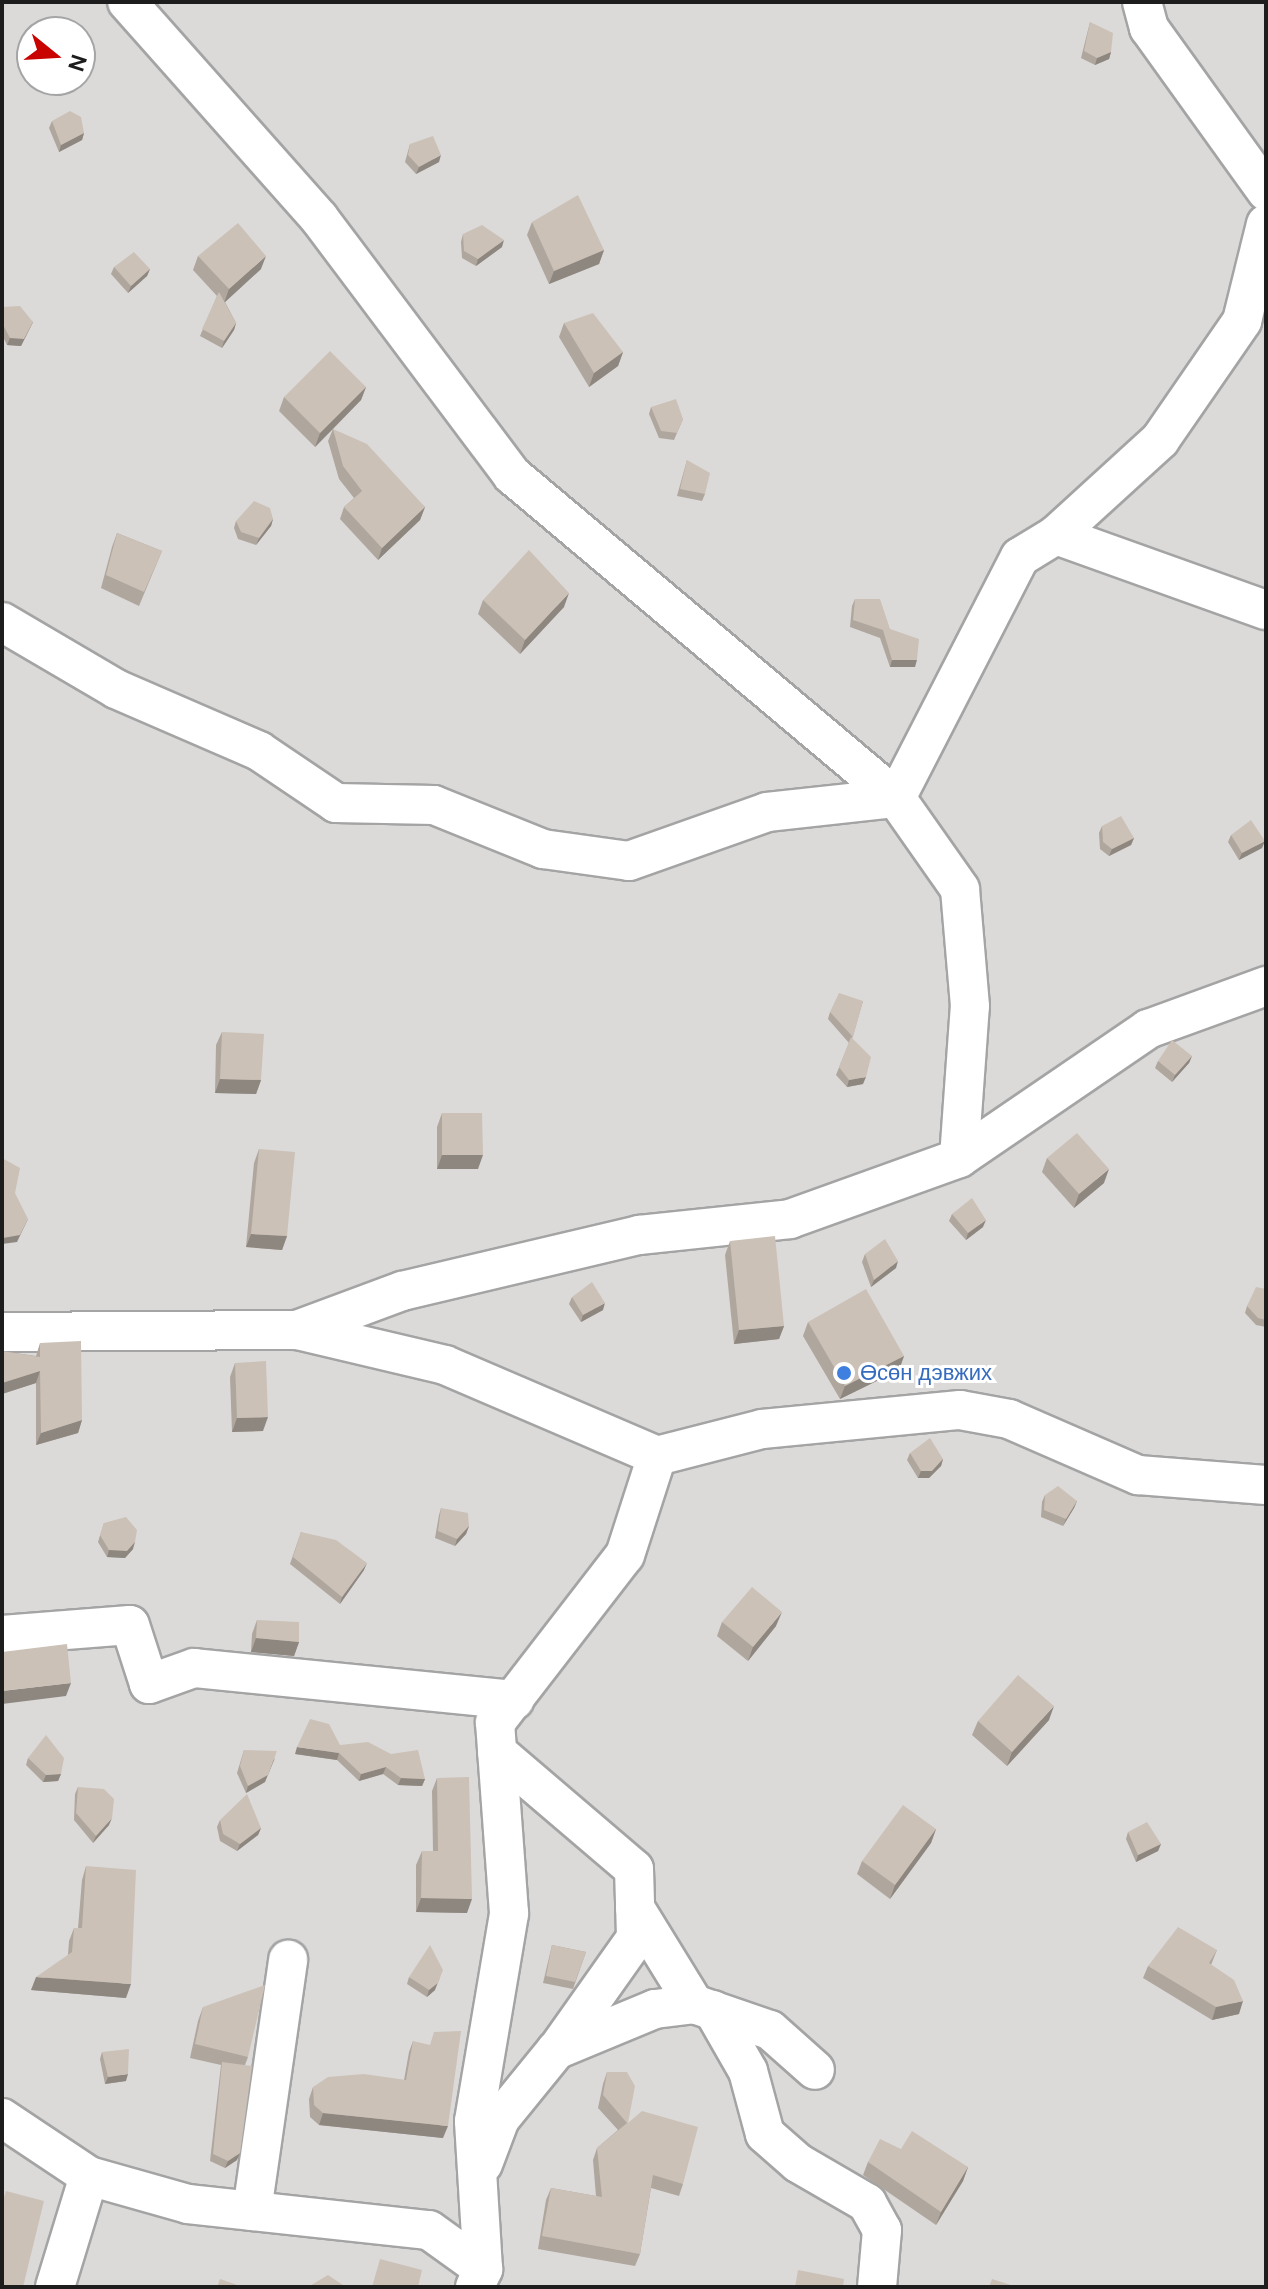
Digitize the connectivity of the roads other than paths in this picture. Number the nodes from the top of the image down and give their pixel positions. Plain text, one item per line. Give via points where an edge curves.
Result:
1 (127, 2) edge
2 (1142, 2) edge
3 (1266, 191) edge
4 (1266, 224) edge
5 (1056, 535) junction
6 (1266, 610) edge
7 (2, 622) edge
8 (896, 798) junction
9 (1266, 986) edge
10 (959, 1158) junction
11 (297, 1330) junction
12 (2, 1332) edge
13 (657, 1456) junction
14 (1266, 1485) edge
15 (2, 1635) edge
16 (514, 1700) junction
17 (497, 1752) junction
18 (635, 1908) junction
19 (288, 1960) dead end
20 (704, 2007) junction
21 (556, 2050) junction
22 (815, 2070) dead end
23 (2, 2118) edge
24 (89, 2176) junction
25 (475, 2185) junction
26 (252, 2211) junction
27 (479, 2278) edge
28 (55, 2287) edge
29 (877, 2287) edge

1 - 8 street via 319,218 512,475
2 - 3 street via 1149,28
4 - 5 street via 1242,321 1160,440
5 - 6 street
5 - 8 street via 1020,557
7 - 8 street via 116,689 259,751 336,803 434,805 586,860 657,855 767,812
8 - 10 street via 960,889 970,1006
9 - 10 street via 1148,1029
10 - 11 street via 790,1219 639,1235 402,1291
11 - 12 street
11 - 13 street via 445,1365
13 - 14 street via 762,1429 960,1410 1009,1419 1138,1475
13 - 16 street via 625,1555
15 - 16 street via 130,1625 149,1684 194,1668
16 - 17 street via 495,1723
17 - 18 street via 634,1869
17 - 25 street via 509,1913 474,2121
18 - 20 street
18 - 21 street via 636,1938
19 - 26 street
20 - 21 street via 655,2009
20 - 22 street via 770,2030
20 - 29 street via 748,2071 765,2134 798,2163 867,2203 882,2230
21 - 25 street via 500,2119
23 - 24 street
24 - 26 street via 188,2204
24 - 28 street
25 - 27 street
26 - 27 street via 429,2230

